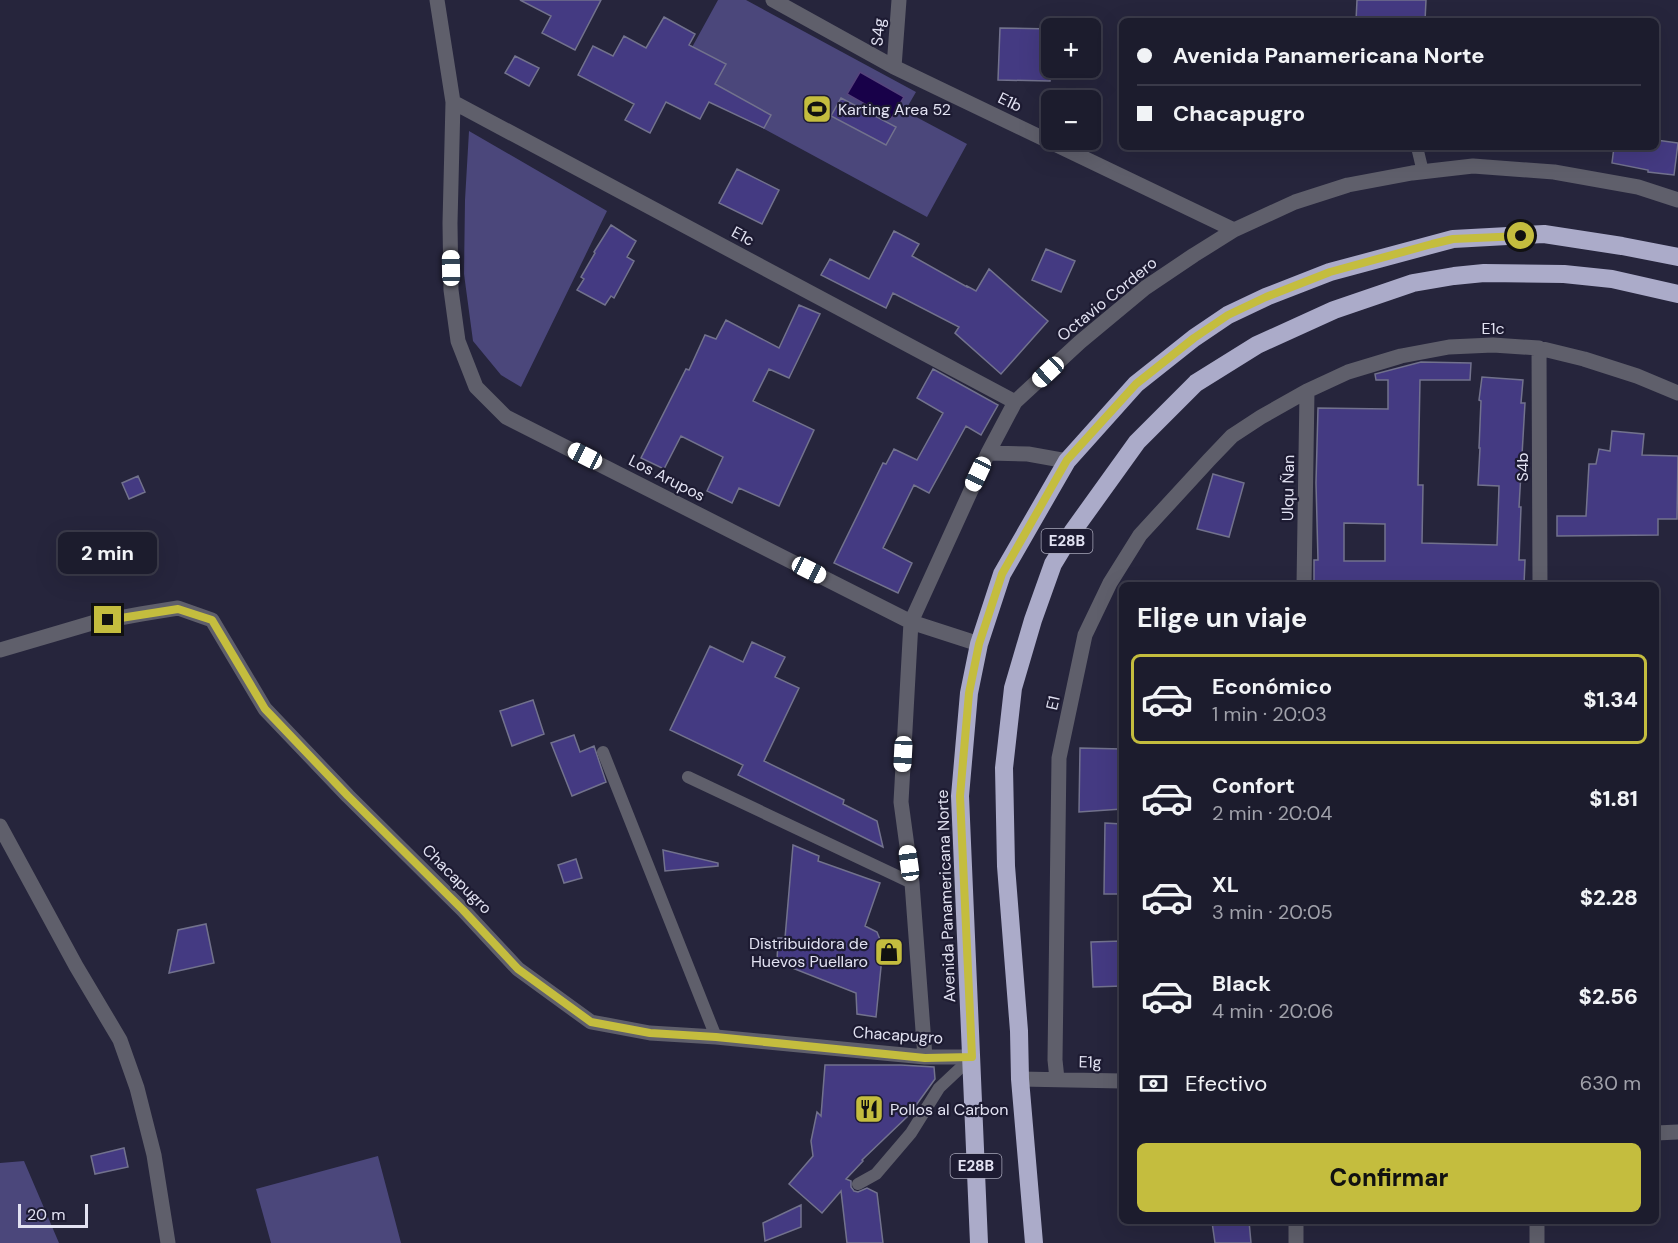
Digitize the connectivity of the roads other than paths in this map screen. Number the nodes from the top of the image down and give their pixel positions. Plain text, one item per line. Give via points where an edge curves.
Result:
1 (436, 0) edge
2 (773, 0) edge
3 (899, 0) edge
4 (894, 67) junction
5 (453, 102) junction
6 (1418, 150) edge
7 (1423, 172) junction
8 (1678, 200) edge
9 (1234, 230) junction
10 (1678, 257) edge
11 (1678, 294) edge
12 (1539, 348) junction
13 (1307, 391) junction
14 (1678, 393) edge
15 (1015, 402) junction
16 (988, 453) junction
17 (1067, 460) junction
18 (1304, 582) edge
19 (1540, 582) edge
20 (911, 622) junction
21 (979, 644) junction
22 (0, 650) edge
23 (603, 752) dead end
24 (688, 777) dead end
25 (0, 826) edge
26 (912, 883) junction
27 (716, 1037) junction
28 (972, 1057) junction
29 (925, 1058) junction
30 (1020, 1079) junction
31 (1058, 1079) junction
32 (1119, 1081) edge
33 (1678, 1132) edge
34 (1659, 1133) edge
35 (858, 1184) dead end
36 (1296, 1224) edge
37 (1537, 1224) edge
38 (168, 1243) edge
39 (979, 1243) edge
40 (1034, 1243) edge
41 (1296, 1243) edge
42 (1537, 1243) edge

1 - 5 street, Los Arupos
2 - 4 street, E1b
3 - 4 street, S4g
4 - 9 street, E1b
5 - 15 street, E1c
5 - 20 street, Los Arupos via 451,290 458,341 476,387 506,417
6 - 7 lane
7 - 8 street, Octavio Cordero via 1473,166 1554,172 1638,187
7 - 9 street, Octavio Cordero via 1348,185 1295,202
9 - 15 street, Octavio Cordero via 1145,288
10 - 17 highway, Avenida Panamericana Norte / E28B via 1544,234 1453,239 1330,272 1228,315 1194,338 1136,384
11 - 30 highway, E28B via 1612,279 1564,274 1484,273 1413,283 1334,310 1257,345 1196,383 1137,442 1053,564 1013,688 1004,768 1006,866
12 - 13 street, E1c via 1449,347 1411,354 1348,372
12 - 14 street, E1c via 1626,373
12 - 19 street, S4b
13 - 18 street, Ulqu Ñan
13 - 31 street, E1 via 1232,436 1186,483 1140,535 1110,583 1085,636 1059,758 1055,1060
15 - 16 street, Octavio Cordero
16 - 17 street
16 - 20 street, Octavio Cordero
17 - 21 highway, Avenida Panamericana Norte / E28B via 1002,574
20 - 21 street, Los Arupos
20 - 26 street, Octavio Cordero via 901,802
21 - 28 highway, Avenida Panamericana Norte / E28B via 969,693 960,796
22 - 27 street, Chacapugro via 92,623 150,612 178,609 212,620 265,709 518,969 591,1022 650,1033
23 - 27 lane
24 - 26 lane
25 - 38 street via 120,1040 154,1155
26 - 29 street, Octavio Cordero
27 - 29 street, Chacapugro
28 - 29 street, Chacapugro
28 - 35 lane via 939,1088 911,1133 876,1174
28 - 39 highway, Avenida Panamericana Norte / E28B
30 - 31 street
30 - 40 highway, E28B
31 - 32 street, E1g
33 - 34 street
36 - 41 street
37 - 42 street

